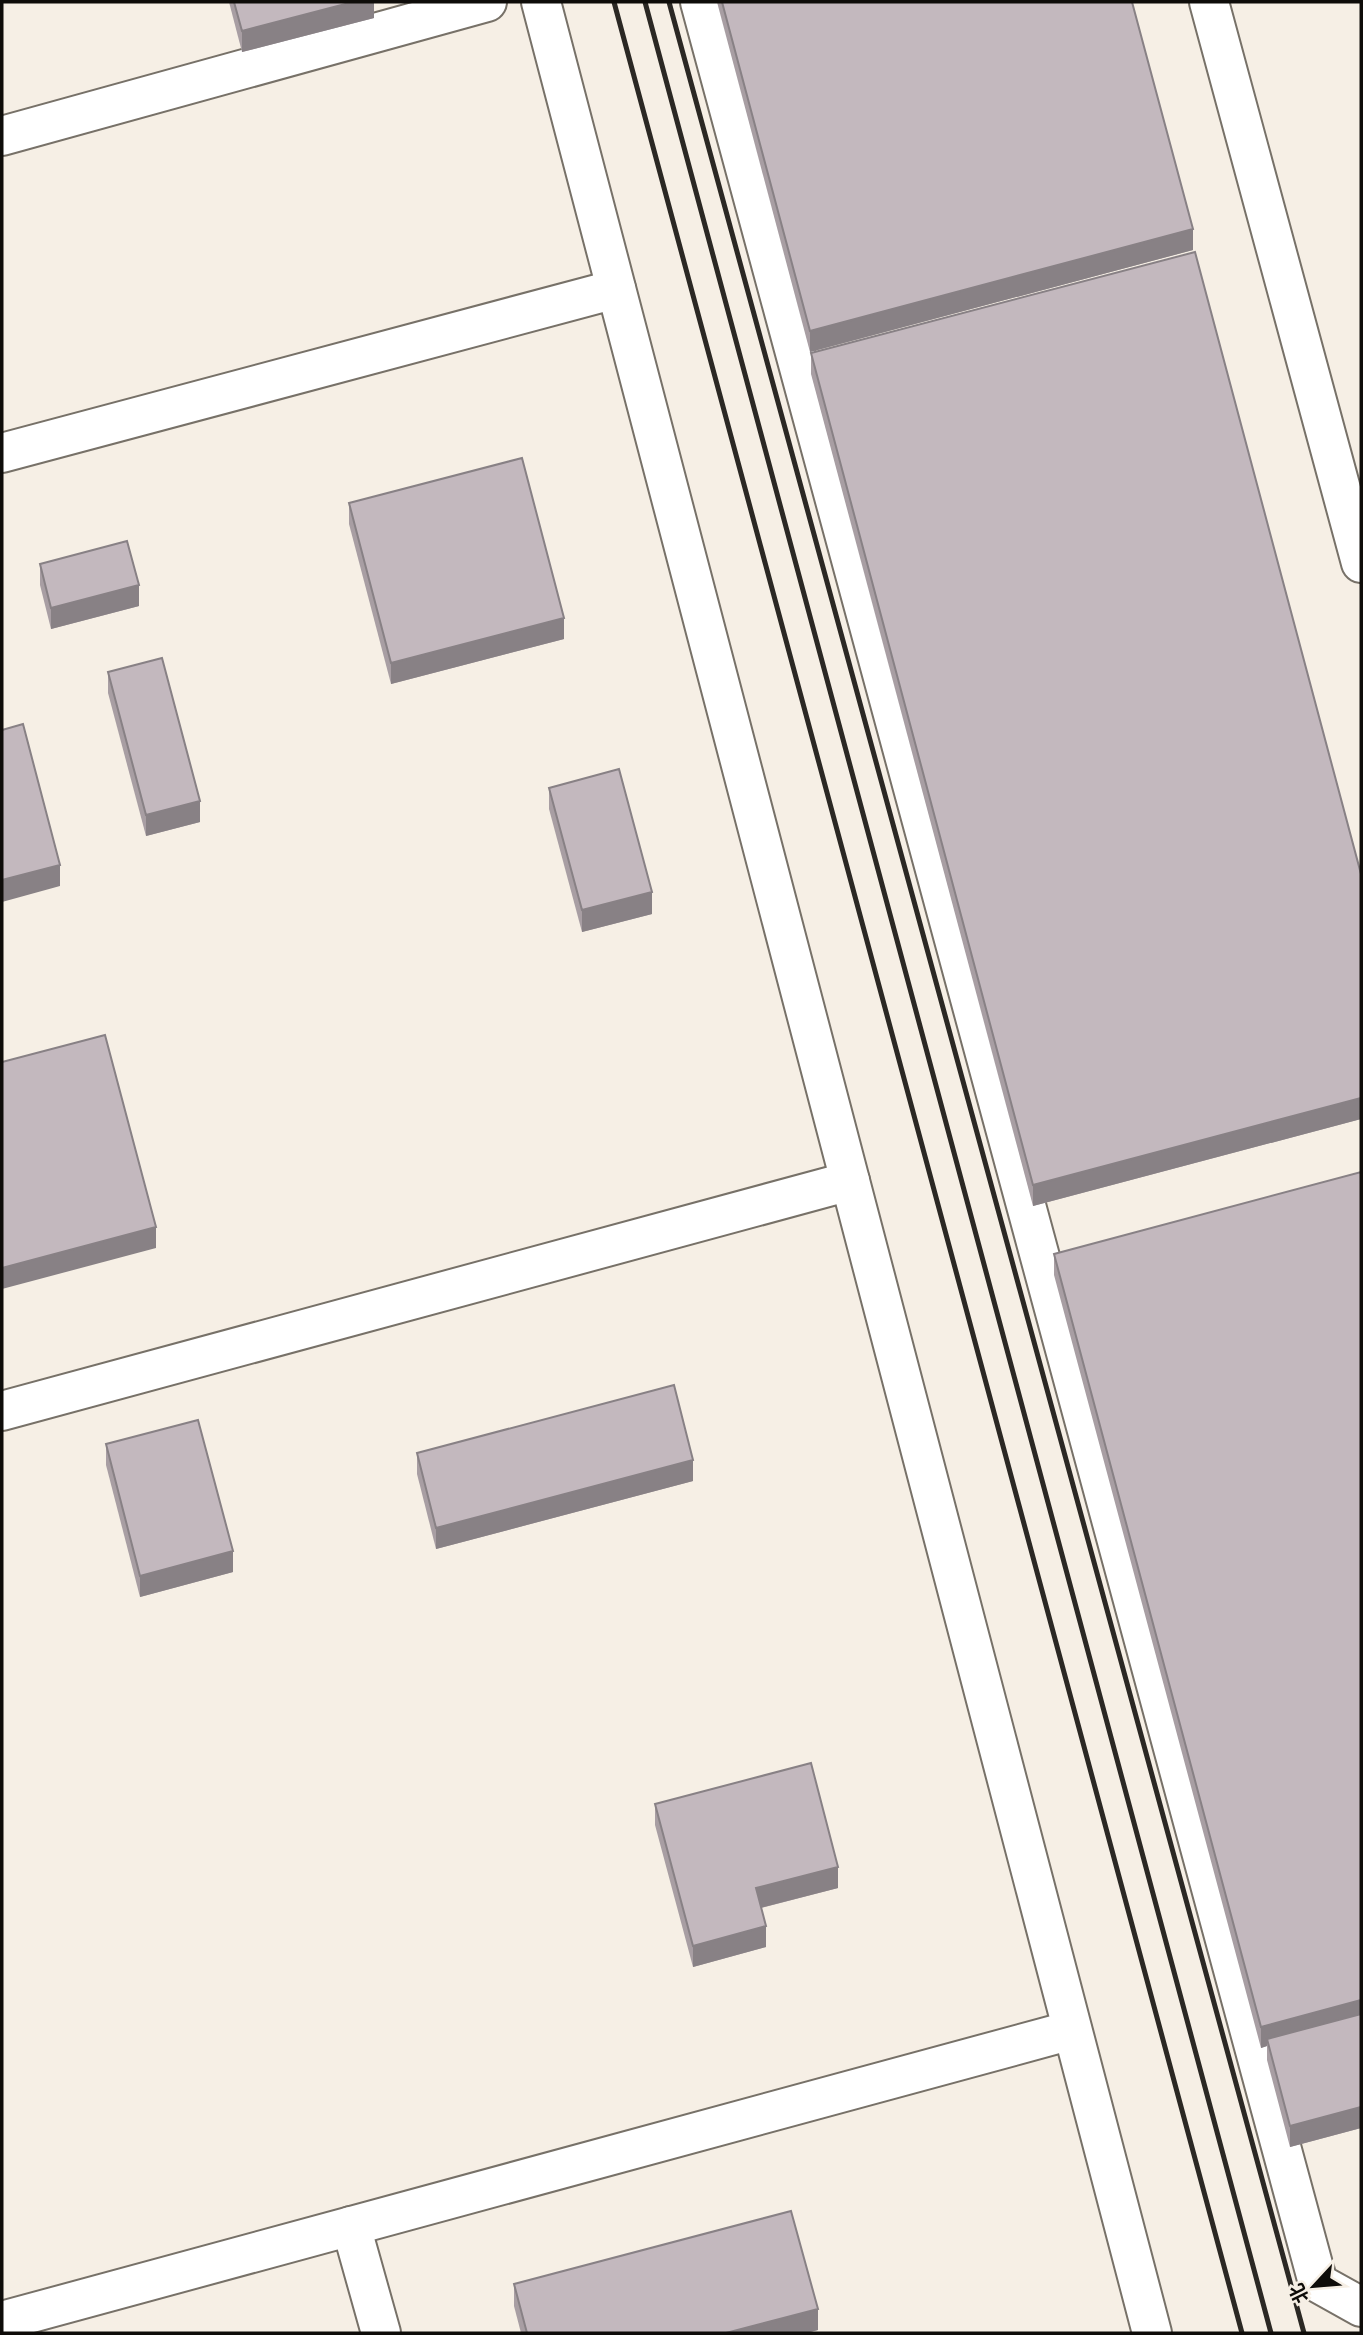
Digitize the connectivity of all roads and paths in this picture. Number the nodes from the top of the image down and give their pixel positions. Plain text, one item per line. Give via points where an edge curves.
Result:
1 (486, 2) edge
2 (541, 2) edge
3 (700, 2) edge
4 (1209, 2) edge
5 (2, 136) edge
6 (616, 289) junction
7 (2, 453) edge
8 (1361, 563) edge
9 (850, 1181) junction
10 (2, 1411) edge
11 (1072, 2030) junction
12 (351, 2226) junction
13 (1361, 2308) edge
14 (2, 2321) edge
15 (381, 2333) edge
16 (1152, 2333) edge

1 - 5 street
2 - 6 street
3 - 13 street via 1318,2283
4 - 8 street
6 - 7 street
6 - 9 street
9 - 10 street
9 - 11 street
11 - 12 street
11 - 16 street
12 - 14 street
12 - 15 street

